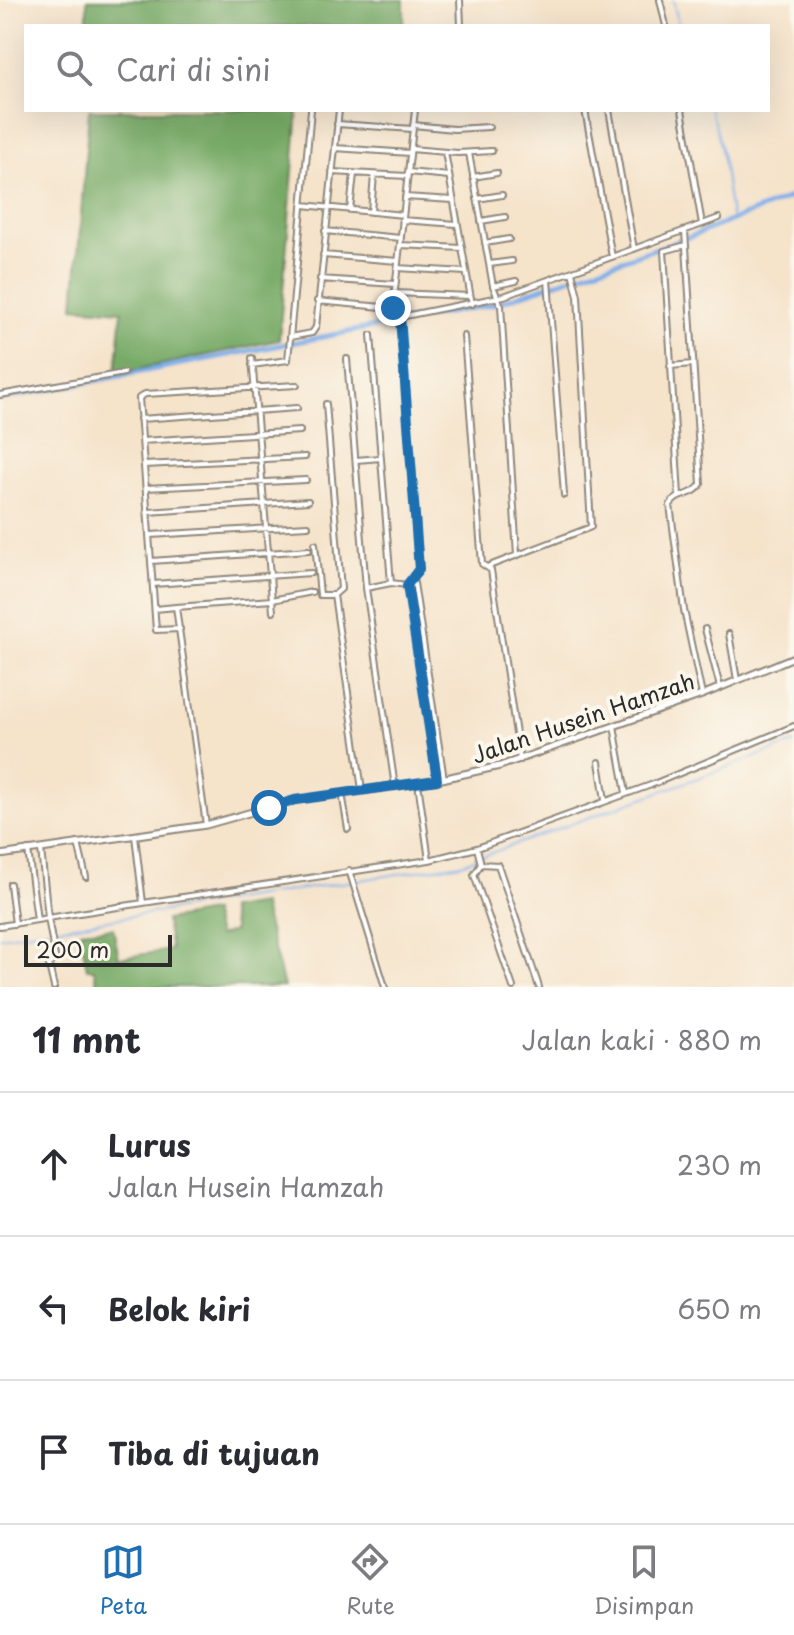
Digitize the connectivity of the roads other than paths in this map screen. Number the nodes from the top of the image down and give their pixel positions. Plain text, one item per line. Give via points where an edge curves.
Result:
1 (460, 0) edge
2 (660, 0) edge
3 (461, 24) edge
4 (666, 24) edge
5 (311, 112) edge
6 (339, 112) edge
7 (415, 112) edge
8 (585, 112) edge
9 (609, 112) edge
10 (682, 112) edge
11 (337, 124) junction
12 (413, 127) junction
13 (489, 127) dead end
14 (335, 148) junction
15 (410, 151) junction
16 (492, 151) dead end
17 (445, 152) junction
18 (469, 153) junction
19 (332, 172) junction
20 (497, 173) dead end
21 (354, 174) junction
22 (408, 174) junction
23 (374, 175) junction
24 (449, 176) junction
25 (473, 177) junction
26 (502, 195) dead end
27 (405, 197) junction
28 (477, 199) junction
29 (453, 200) junction
30 (303, 205) junction
31 (328, 208) junction
32 (350, 210) junction
33 (371, 212) junction
34 (505, 217) dead end
35 (403, 218) junction
36 (719, 218) dead end
37 (481, 221) junction
38 (457, 224) junction
39 (702, 224) junction
40 (325, 231) junction
41 (685, 232) junction
42 (401, 238) junction
43 (509, 239) dead end
44 (485, 243) junction
45 (686, 244) junction
46 (400, 245) junction
47 (462, 248) junction
48 (634, 249) junction
49 (323, 255) junction
50 (612, 257) junction
51 (398, 261) junction
52 (512, 261) dead end
53 (489, 264) junction
54 (397, 268) junction
55 (466, 272) junction
56 (572, 272) junction
57 (320, 279) junction
58 (516, 281) dead end
59 (548, 281) junction
60 (395, 284) junction
61 (493, 286) junction
62 (394, 293) junction
63 (470, 296) junction
64 (498, 298) junction
65 (317, 301) junction
66 (472, 304) junction
67 (393, 308) junction
68 (400, 317) junction
69 (371, 335) dead end
70 (464, 336) dead end
71 (290, 339) junction
72 (347, 359) dead end
73 (693, 364) junction
74 (670, 366) junction
75 (124, 373) dead end
76 (297, 385) dead end
77 (254, 388) junction
78 (0, 395) edge
79 (326, 404) dead end
80 (297, 408) dead end
81 (257, 412) junction
82 (140, 419) junction
83 (300, 431) dead end
84 (258, 435) junction
85 (142, 441) junction
86 (305, 457) dead end
87 (260, 458) junction
88 (382, 458) junction
89 (356, 460) junction
90 (144, 465) junction
91 (306, 480) dead end
92 (262, 482) junction
93 (146, 488) junction
94 (564, 495) dead end
95 (679, 496) junction
96 (308, 501) dead end
97 (264, 505) junction
98 (148, 512) junction
99 (308, 526) dead end
100 (266, 529) junction
101 (149, 535) junction
102 (315, 544) dead end
103 (309, 550) dead end
104 (269, 553) junction
105 (517, 555) junction
106 (151, 561) junction
107 (489, 566) junction
108 (311, 573) dead end
109 (271, 576) junction
110 (391, 583) junction
111 (414, 583) dead end
112 (153, 584) junction
113 (407, 585) junction
114 (366, 588) junction
115 (312, 592) dead end
116 (334, 595) junction
117 (414, 599) junction
118 (272, 600) junction
119 (176, 607) junction
120 (155, 609) junction
121 (273, 612) dead end
122 (180, 629) junction
123 (705, 629) dead end
124 (729, 634) dead end
125 (794, 657) edge
126 (737, 680) junction
127 (720, 687) junction
128 (702, 695) junction
129 (435, 722) junction
130 (428, 723) junction
131 (614, 726) junction
132 (794, 726) edge
133 (520, 760) junction
134 (599, 762) dead end
135 (441, 780) junction
136 (418, 783) junction
137 (395, 787) junction
138 (362, 790) junction
139 (342, 793) junction
140 (626, 793) junction
141 (605, 800) junction
142 (206, 825) junction
143 (348, 829) dead end
144 (135, 835) junction
145 (78, 843) junction
146 (41, 849) junction
147 (28, 850) junction
148 (478, 850) junction
149 (0, 855) edge
150 (429, 860) junction
151 (481, 863) junction
152 (350, 872) junction
153 (86, 877) dead end
154 (10, 884) dead end
155 (143, 903) junction
156 (47, 907) junction
157 (36, 908) junction
158 (49, 919) junction
159 (37, 920) junction
160 (15, 924) junction
161 (0, 926) edge
162 (54, 987) edge
163 (385, 987) edge
164 (513, 987) edge
165 (539, 987) edge

1 - 3 street
2 - 4 street
5 - 30 street
6 - 11 street
7 - 12 street
8 - 50 street
9 - 48 street
10 - 39 street
11 - 12 street
11 - 14 street
12 - 13 street
12 - 15 street
14 - 15 street
14 - 19 street
15 - 17 street
15 - 22 street
16 - 18 street
17 - 18 street
17 - 24 street
18 - 25 street
19 - 21 street
19 - 31 street
20 - 25 street
21 - 23 street
21 - 32 street
22 - 23 street
22 - 24 street
22 - 27 street
23 - 33 street
24 - 29 street
25 - 28 street
26 - 28 street
27 - 29 street
27 - 35 street
28 - 37 street
29 - 38 street
30 - 31 street
30 - 71 street
31 - 32 street
31 - 40 street
32 - 33 street
33 - 35 street
34 - 37 street
35 - 38 street
35 - 42 street
36 - 39 street
37 - 44 street
38 - 47 street
39 - 41 street
40 - 42 street
40 - 49 street
41 - 45 street
41 - 48 street
42 - 46 street
43 - 44 street
44 - 53 street
45 - 73 street
45 - 74 street via 664,251
46 - 47 street
46 - 51 street
47 - 55 street
48 - 50 street
49 - 51 street
49 - 57 street
50 - 56 street
51 - 54 street
52 - 53 street
53 - 61 street
54 - 55 street
54 - 60 street
55 - 63 street
56 - 59 street
56 - 105 street via 591,524 576,535
57 - 60 street
57 - 65 street
58 - 61 street
59 - 64 street
59 - 94 street
60 - 62 street
61 - 64 street
62 - 63 street
62 - 67 street
63 - 66 street
64 - 66 street
64 - 105 street
65 - 67 street
65 - 71 street via 312,333
66 - 68 street
67 - 68 street
68 - 113 street via 419,569
69 - 88 street
70 - 107 street via 482,564
71 - 77 street via 285,362 252,362
72 - 89 street
73 - 74 street
73 - 95 street via 701,484
74 - 95 street
75 - 78 street
76 - 77 street
77 - 81 street
77 - 82 street via 143,394
79 - 116 street via 341,589
80 - 81 street
81 - 82 street
81 - 84 street
82 - 85 street
83 - 84 street
84 - 85 street
84 - 87 street
85 - 90 street
86 - 87 street
87 - 90 street
87 - 92 street
88 - 89 street
88 - 110 street
89 - 114 street
90 - 93 street
91 - 92 street
92 - 93 street
92 - 97 street
93 - 98 street
95 - 128 street via 670,505 671,523
96 - 97 street
97 - 98 street
97 - 100 street
98 - 101 street
99 - 100 street
100 - 101 street
100 - 104 street
101 - 106 street
102 - 116 street via 320,595
103 - 104 street
104 - 106 street
104 - 109 street
105 - 107 street
106 - 112 street
107 - 133 street
108 - 109 street
109 - 112 street
109 - 118 street
110 - 113 street
110 - 114 street
111 - 117 street
112 - 120 street
113 - 117 street
114 - 137 street
115 - 118 street
116 - 138 street
117 - 129 street
117 - 130 street
118 - 119 street
118 - 121 street
119 - 120 street
119 - 122 street
120 - 122 street via 157,632
122 - 142 street
123 - 127 street
124 - 126 street
125 - 126 street, Jalan Husein Hamzah
126 - 127 street, Jalan Husein Hamzah
127 - 128 street, Jalan Husein Hamzah
128 - 131 street, Jalan Husein Hamzah
129 - 130 street
129 - 135 street
130 - 135 street
131 - 133 street, Jalan Husein Hamzah
131 - 140 street
132 - 140 street
133 - 135 street, Jalan Husein Hamzah
134 - 141 street
135 - 136 street, Jalan Husein Hamzah
136 - 137 street, Jalan Husein Hamzah
136 - 150 street
137 - 138 street, Jalan Husein Hamzah
138 - 139 street, Jalan Husein Hamzah
139 - 142 street, Jalan Husein Hamzah
139 - 143 street
140 - 141 street
141 - 148 street
142 - 144 street, Jalan Husein Hamzah
144 - 145 street, Jalan Husein Hamzah
144 - 155 street
145 - 146 street, Jalan Husein Hamzah
145 - 153 street
146 - 147 street, Jalan Husein Hamzah
146 - 156 street
147 - 149 street, Jalan Husein Hamzah
147 - 157 street
148 - 150 street
148 - 151 street
150 - 152 street
151 - 164 street via 474,875
151 - 165 street via 498,865
152 - 155 street
152 - 163 street
154 - 160 street
155 - 158 street
156 - 157 street
156 - 158 street
157 - 159 street
158 - 159 street
158 - 162 street
159 - 160 street
160 - 161 street

